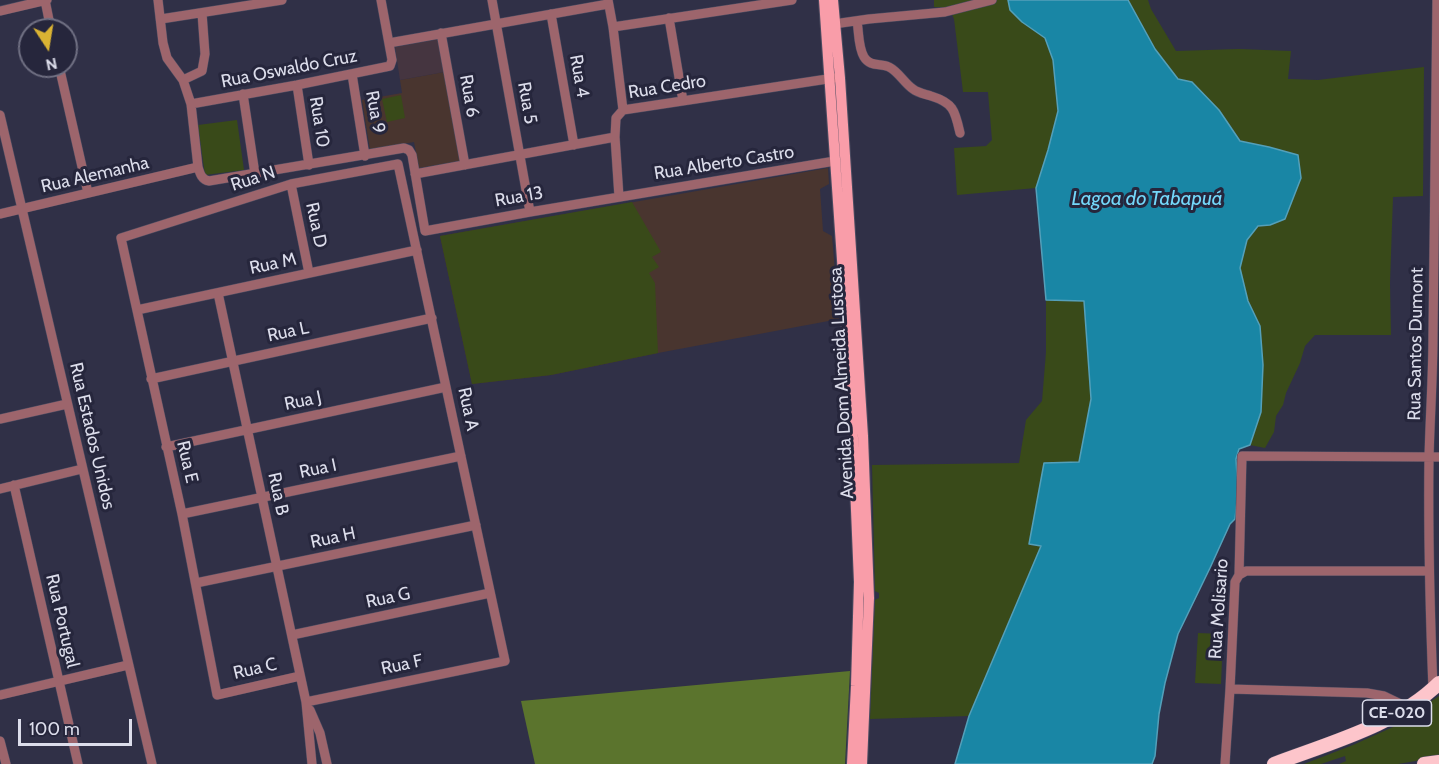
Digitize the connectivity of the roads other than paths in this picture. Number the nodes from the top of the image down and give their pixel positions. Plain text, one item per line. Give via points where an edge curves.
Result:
1 (46, 0) edge
2 (158, 0) edge
3 (282, 0) edge
4 (381, 0) edge
5 (492, 0) edge
6 (792, 0) edge
7 (824, 0) edge
8 (832, 0) edge
9 (992, 0) edge
10 (1437, 0) edge
11 (608, 2) edge
12 (0, 11) edge
13 (202, 13) junction
14 (551, 14) junction
15 (49, 18) edge
16 (669, 18) junction
17 (161, 19) junction
18 (857, 21) junction
19 (496, 23) junction
20 (834, 24) junction
21 (613, 27) junction
22 (441, 33) junction
23 (389, 42) junction
24 (352, 74) junction
25 (62, 78) edge
26 (835, 78) junction
27 (183, 80) junction
28 (297, 85) junction
29 (243, 94) junction
30 (683, 101) junction
31 (190, 104) junction
32 (623, 111) junction
33 (0, 115) edge
34 (960, 133) dead end
35 (615, 137) junction
36 (574, 145) junction
37 (519, 155) junction
38 (365, 156) junction
39 (836, 161) junction
40 (398, 164) joint
41 (309, 165) junction
42 (465, 165) junction
43 (198, 167) junction
44 (255, 174) junction
45 (415, 174) junction
46 (291, 184) junction
47 (88, 194) junction
48 (619, 197) junction
49 (22, 209) junction
50 (530, 212) junction
51 (0, 214) edge
52 (1437, 223) edge
53 (121, 238) joint
54 (417, 250) junction
55 (309, 273) junction
56 (218, 293) junction
57 (136, 310) junction
58 (432, 318) junction
59 (1436, 336) edge
60 (232, 361) junction
61 (151, 379) junction
62 (446, 387) junction
63 (855, 390) junction
64 (67, 404) junction
65 (0, 419) edge
66 (247, 429) junction
67 (858, 437) junction
68 (166, 447) junction
69 (461, 456) junction
70 (1434, 457) edge
71 (82, 469) junction
72 (14, 486) junction
73 (0, 489) edge
74 (262, 498) junction
75 (182, 514) junction
76 (476, 525) junction
77 (277, 566) junction
78 (1239, 575) junction
79 (1432, 576) edge
80 (196, 583) junction
81 (490, 593) junction
82 (292, 635) junction
83 (505, 661) joint
84 (128, 665) junction
85 (300, 676) junction
86 (59, 681) junction
87 (1437, 685) edge
88 (1230, 689) junction
89 (0, 695) edge
90 (217, 695) joint
91 (306, 702) junction
92 (1407, 707) junction
93 (0, 741) edge
94 (1439, 762) edge
95 (6, 764) edge
96 (78, 764) edge
97 (152, 764) edge
98 (312, 764) edge
99 (327, 764) edge
100 (852, 764) edge
101 (862, 764) edge
102 (1225, 764) edge
103 (1274, 764) edge
104 (1425, 764) edge

1 - 12 street
1 - 15 street
2 - 17 street
3 - 13 street
4 - 23 street
5 - 19 street, Rua 5
6 - 16 street
7 - 26 main road, Avenida Dom Almeida Lustosa
8 - 20 main road, Avenida Dom Almeida Lustosa
9 - 18 street via 945,12
10 - 52 street, Rua Santos Dumont
11 - 14 street
11 - 21 street
13 - 17 street
13 - 27 street via 202,71
14 - 19 street
14 - 36 street, Rua 4
16 - 21 street
16 - 30 street
17 - 27 street via 167,58
18 - 20 street
18 - 34 street via 861,51 868,62 895,70 913,89 948,103
19 - 22 street
19 - 37 street, Rua 5
20 - 26 main road, Avenida Dom Almeida Lustosa
21 - 32 street
22 - 23 street
22 - 42 street, Rua 6
23 - 24 street, Rua Oswaldo Cruz via 390,66
24 - 28 street, Rua Oswaldo Cruz
24 - 38 street, Rua 9
25 - 47 street
26 - 30 street, Rua Cedro
26 - 39 main road, Avenida Dom Almeida Lustosa
26 - 63 main road, Avenida Dom Almeida Lustosa
27 - 31 street
28 - 29 street, Rua Oswaldo Cruz
28 - 41 street, Rua 10
29 - 31 street, Rua Oswaldo Cruz
29 - 44 street
30 - 32 street, Rua Cedro
31 - 43 street
32 - 35 street, Rua Cedro via 616,118
33 - 49 street, Rua Estados Unidos
35 - 36 street
35 - 48 street
36 - 37 street
37 - 42 street
37 - 50 street, Rua 5
38 - 41 street
38 - 45 street via 404,148 412,155
39 - 48 street, Rua Alberto Castro
39 - 63 main road, Avenida Dom Almeida Lustosa via 845,326
40 - 46 street, Rua N
40 - 54 street, Rua A
41 - 44 street
42 - 45 street
43 - 44 street via 202,177 209,181
43 - 47 street, Rua Alemanha
45 - 50 street, Rua 13 via 425,231
46 - 53 street, Rua N
46 - 55 street, Rua D
47 - 49 street, Rua Alemanha
48 - 50 street, Rua 13
49 - 51 street, Rua Alemanha
49 - 64 street, Rua Estados Unidos
52 - 59 street, Rua Santos Dumont via 1433,302
53 - 57 street, Rua E
54 - 55 street, Rua M
54 - 58 street, Rua A
55 - 56 street, Rua M
56 - 57 street, Rua M
56 - 60 street, Rua B
57 - 61 street, Rua E
58 - 60 street, Rua L
58 - 62 street, Rua A
59 - 70 street, Rua Santos Dumont
60 - 61 street, Rua L
60 - 66 street, Rua B
61 - 68 street, Rua E
62 - 66 street, Rua J
62 - 69 street, Rua A
63 - 67 main road, Avenida Dom Almeida Lustosa
64 - 65 street
64 - 71 street, Rua Estados Unidos
66 - 68 street, Rua J
66 - 74 street, Rua B
67 - 100 main road, Avenida Dom Almeida Lustosa via 859,582
67 - 101 main road, Avenida Dom Almeida Lustosa via 869,598
68 - 75 street, Rua E
69 - 74 street, Rua I
69 - 76 street, Rua A
70 - 78 street, Rua Molisario via 1242,456
70 - 79 street, Rua Santos Dumont
71 - 72 street
71 - 84 street, Rua Estados Unidos
72 - 73 street
72 - 86 street, Rua Portugal
74 - 75 street, Rua I
74 - 77 street, Rua B
75 - 80 street, Rua E
76 - 77 street, Rua H
76 - 81 street, Rua A
77 - 80 street, Rua H
77 - 82 street, Rua B
78 - 79 street via 1253,571
78 - 88 street, Rua Molisario via 1235,582
79 - 87 street, Rua Santos Dumont
80 - 90 street, Rua E
81 - 82 street, Rua G
81 - 83 street, Rua A
82 - 85 street, Rua B
83 - 91 street, Rua F
84 - 86 street
84 - 97 street, Rua Estados Unidos
85 - 90 street, Rua C
85 - 91 street, Rua B
86 - 89 street
86 - 96 street, Rua Portugal
87 - 92 highway, CE-020
88 - 92 street via 1367,693
88 - 102 street, Rua Molisario
91 - 98 street
91 - 99 street via 320,733
92 - 103 highway, CE-020 via 1371,727
93 - 95 street
94 - 104 highway

